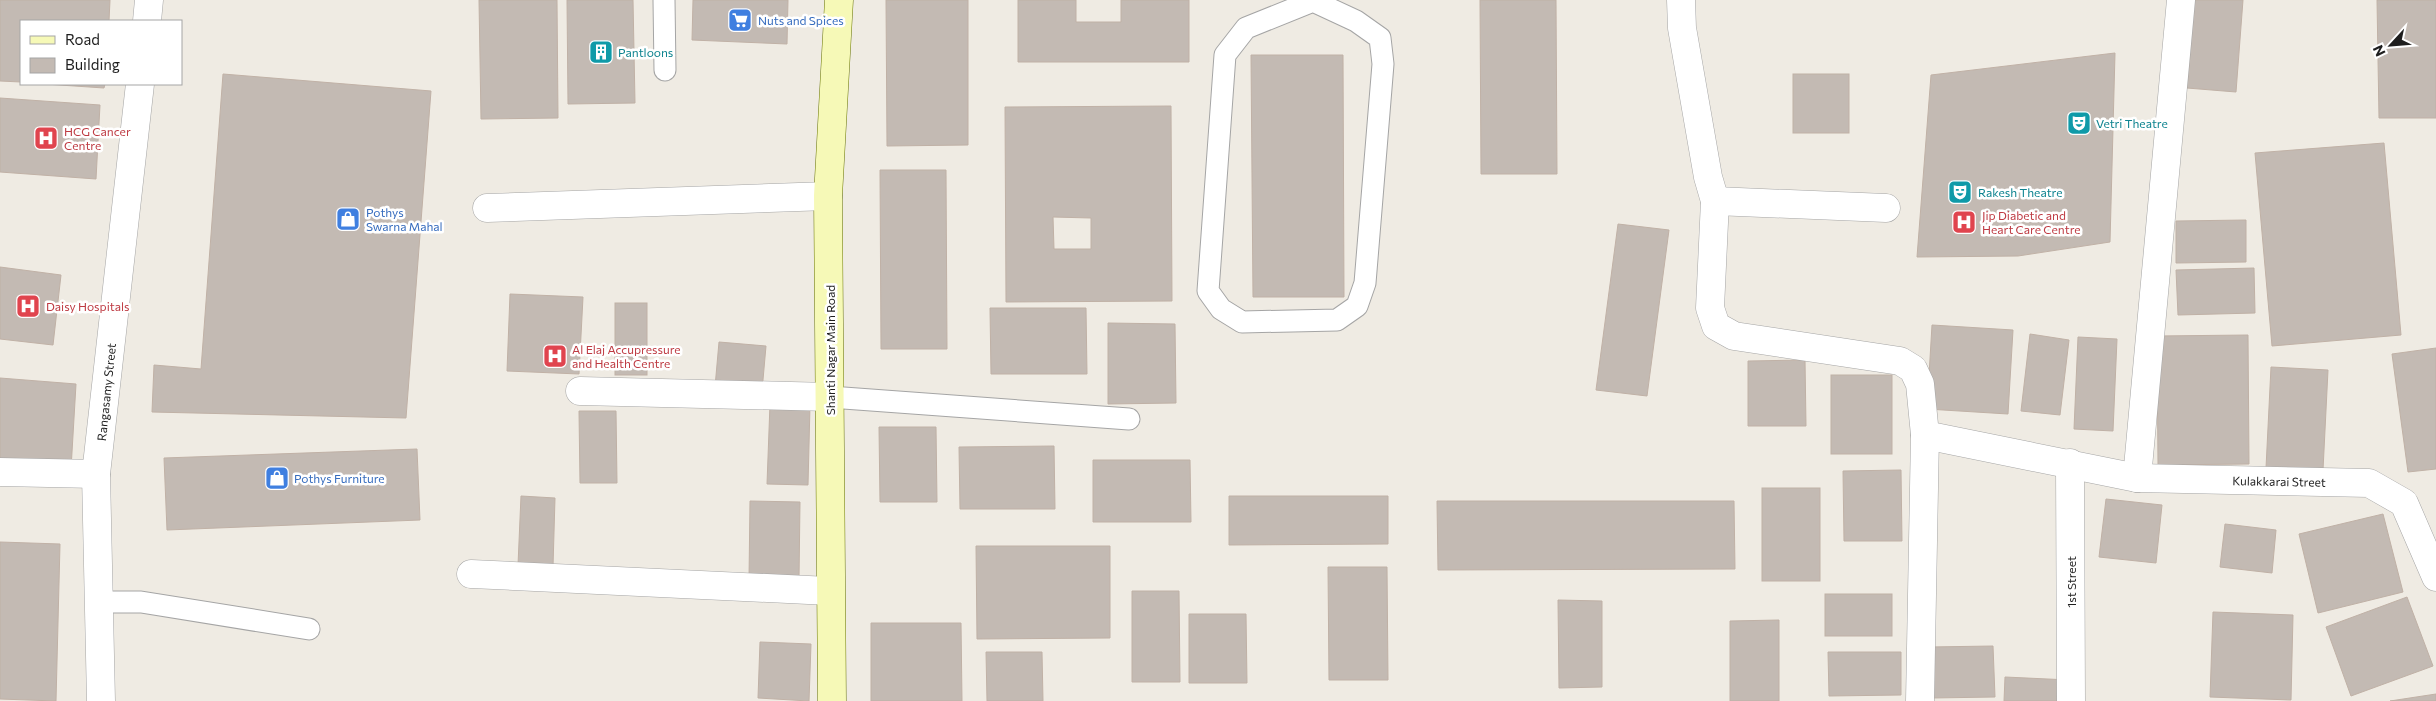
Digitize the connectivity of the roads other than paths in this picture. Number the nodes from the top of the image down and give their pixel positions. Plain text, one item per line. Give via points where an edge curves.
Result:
1 (149, 0) edge
2 (664, 0) edge
3 (839, 0) edge
4 (1681, 0) edge
5 (2181, 0) edge
6 (1313, 1) edge
7 (146, 20) edge
8 (665, 70) dead end
9 (140, 85) edge
10 (828, 196) junction
11 (1715, 201) junction
12 (487, 208) dead end
13 (1886, 208) dead end
14 (580, 391) dead end
15 (830, 397) junction
16 (1129, 419) dead end
17 (1925, 435) junction
18 (2070, 463) junction
19 (0, 472) edge
20 (96, 474) junction
21 (2137, 478) junction
22 (472, 574) dead end
23 (2436, 577) edge
24 (829, 591) junction
25 (99, 602) junction
26 (309, 629) dead end
27 (101, 701) edge
28 (832, 701) edge
29 (1920, 701) edge
30 (2071, 701) edge

1 - 7 street
2 - 8 lane
3 - 10 street, Shanti Nagar Main Road
4 - 11 street via 1682,28
5 - 21 street
6 - 6 lane via 1246,28 1225,55 1208,291 1221,309 1242,322 1338,320 1357,306 1365,283 1383,64 1380,38
9 - 20 street, Rangasamy Street
10 - 12 street
10 - 15 street, Shanti Nagar Main Road
11 - 13 street
11 - 17 street via 1710,308 1716,326 1734,336 1900,360 1913,369 1920,384
14 - 15 street
15 - 16 lane
15 - 24 street, Shanti Nagar Main Road
17 - 18 street, Kulakkarai Street
17 - 29 street
18 - 21 street, Kulakkarai Street
18 - 30 street, 1st Street
19 - 20 street
20 - 25 street, Rangasamy Street
21 - 23 street, Kulakkarai Street via 2369,483 2404,504
22 - 24 street
24 - 28 street, Shanti Nagar Main Road
25 - 26 lane via 141,602
25 - 27 street, Rangasamy Street

